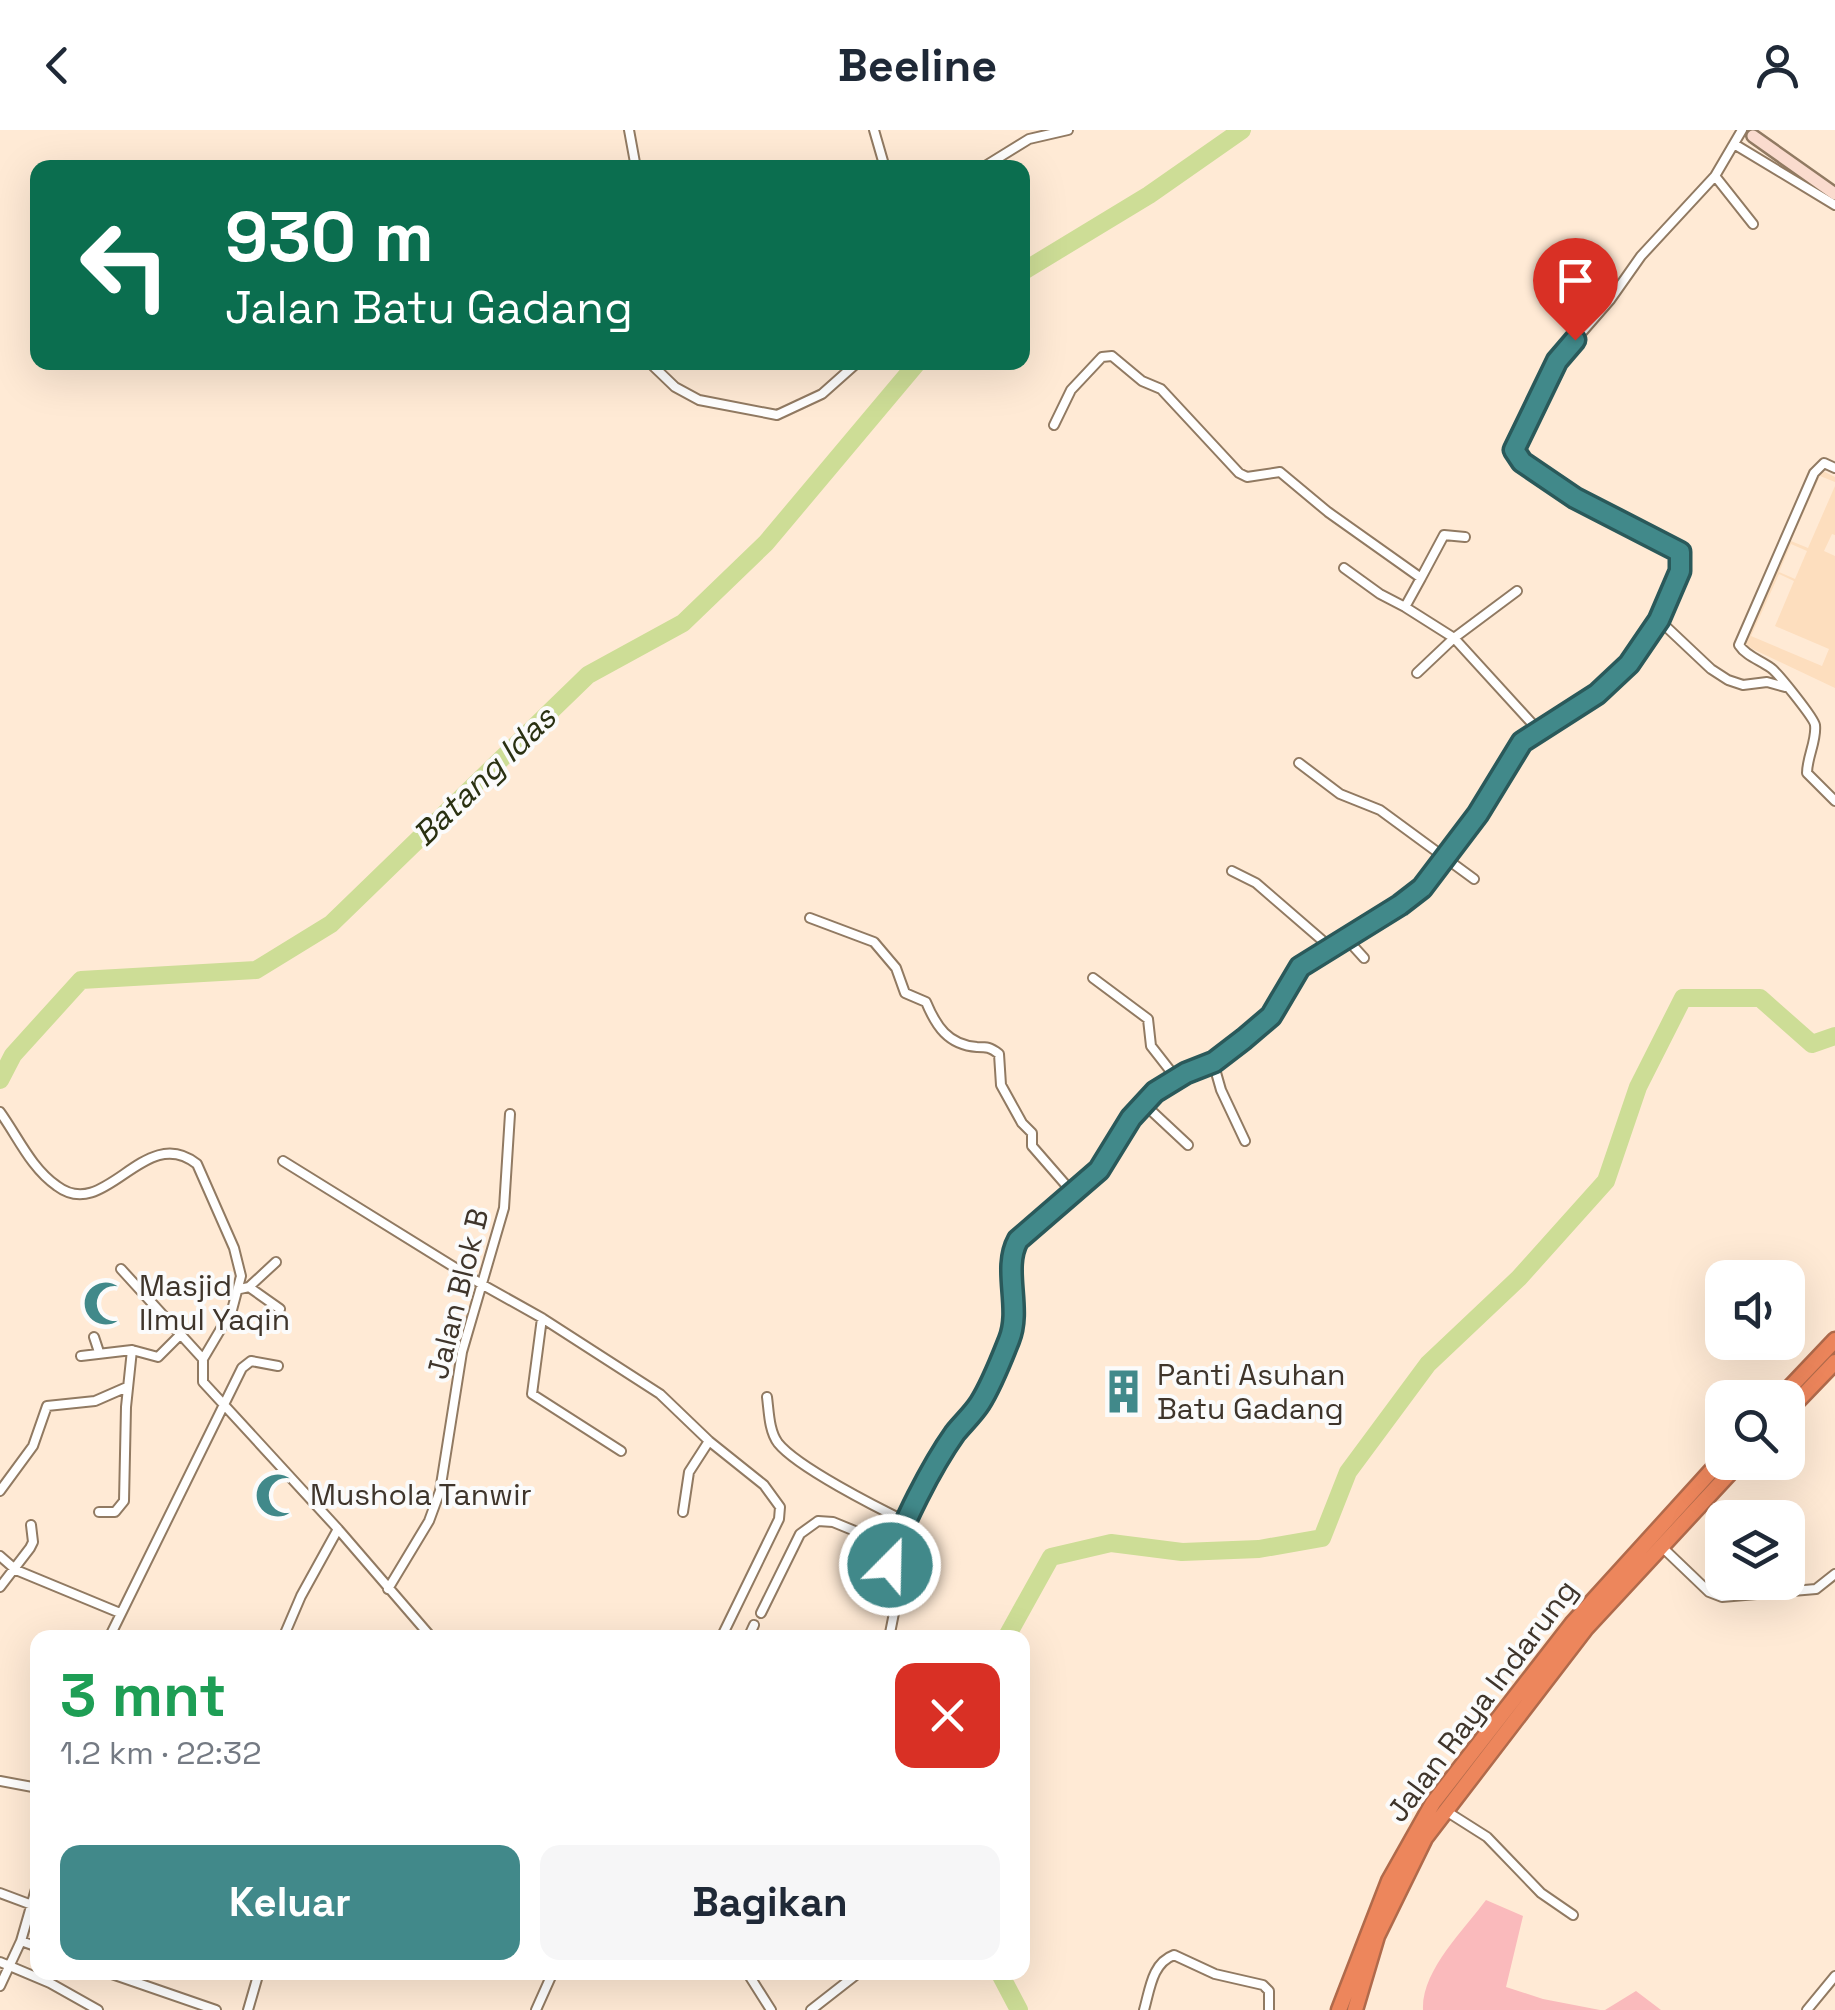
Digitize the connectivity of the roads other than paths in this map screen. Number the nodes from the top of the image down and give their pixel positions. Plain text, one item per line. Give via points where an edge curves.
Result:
1 (629, 130) edge
2 (874, 130) edge
3 (1068, 130) edge
4 (1747, 132) edge
5 (1734, 144) junction
6 (635, 160) edge
7 (883, 160) edge
8 (996, 160) edge
9 (1715, 176) junction
10 (1835, 194) edge
11 (1835, 205) edge
12 (1752, 224) dead end
13 (657, 370) edge
14 (849, 370) edge
15 (1054, 425) dead end
16 (1835, 468) edge
17 (1465, 536) dead end
18 (1344, 568) dead end
19 (1421, 578) junction
20 (1517, 591) dead end
21 (1406, 607) junction
22 (1659, 620) junction
23 (1454, 638) junction
24 (1417, 673) dead end
25 (1786, 687) junction
26 (1538, 730) junction
27 (1299, 763) dead end
28 (1835, 802) edge
29 (1447, 859) junction
30 (1232, 871) dead end
31 (1474, 879) dead end
32 (810, 918) dead end
33 (1345, 937) junction
34 (1330, 946) junction
35 (1364, 958) dead end
36 (1093, 978) dead end
37 (1214, 1062) junction
38 (1176, 1078) junction
39 (1143, 1103) junction
40 (0, 1112) edge
41 (510, 1114) dead end
42 (1245, 1141) dead end
43 (1188, 1145) dead end
44 (283, 1161) dead end
45 (1072, 1192) junction
46 (276, 1262) dead end
47 (120, 1269) dead end
48 (483, 1285) junction
49 (245, 1288) junction
50 (280, 1309) dead end
51 (542, 1318) junction
52 (181, 1334) junction
53 (94, 1337) dead end
54 (1835, 1340) edge
55 (132, 1350) junction
56 (100, 1352) junction
57 (80, 1356) dead end
58 (203, 1358) junction
59 (1835, 1362) edge
60 (278, 1366) dead end
61 (1797, 1380) edge
62 (128, 1387) junction
63 (1805, 1393) edge
64 (767, 1397) dead end
65 (224, 1406) junction
66 (708, 1441) junction
67 (621, 1451) dead end
68 (1705, 1477) edge
69 (1723, 1480) edge
70 (0, 1491) edge
71 (99, 1512) dead end
72 (682, 1512) dead end
73 (907, 1522) junction
74 (31, 1525) dead end
75 (338, 1529) junction
76 (1662, 1547) junction
77 (894, 1548) junction
78 (0, 1556) edge
79 (16, 1570) junction
80 (1835, 1574) edge
81 (0, 1588) edge
82 (388, 1589) junction
83 (120, 1613) junction
84 (761, 1613) dead end
85 (754, 1625) dead end
86 (113, 1630) edge
87 (287, 1630) edge
88 (425, 1630) edge
89 (725, 1630) edge
90 (752, 1630) edge
91 (891, 1630) edge
92 (0, 1781) edge
93 (30, 1787) edge
94 (1439, 1807) junction
95 (0, 1892) edge
96 (30, 1904) edge
97 (30, 1912) edge
98 (1574, 1914) dead end
99 (21, 1941) junction
100 (30, 1945) edge
101 (0, 1962) edge
102 (10, 1966) junction
103 (30, 1976) edge
104 (1835, 1976) edge
105 (38, 1980) edge
106 (129, 1980) edge
107 (257, 1980) edge
108 (549, 1980) edge
109 (752, 1980) edge
110 (850, 1980) edge
111 (0, 1986) edge
112 (98, 2010) edge
113 (216, 2010) edge
114 (248, 2010) edge
115 (536, 2010) edge
116 (771, 2010) edge
117 (812, 2010) edge
118 (1144, 2010) edge
119 (1269, 2010) edge
120 (1339, 2010) edge
121 (1355, 2010) edge
122 (1807, 2010) edge

1 - 6 street
2 - 7 street
3 - 8 street via 1030,140
4 - 5 street
4 - 10 street
5 - 9 street
5 - 11 street
9 - 12 street
9 - 22 street via 1557,361 1514,450 1575,498 1680,552 1680,571
13 - 14 street via 699,400 776,415 822,394
15 - 19 street via 1078,381 1102,356 1112,356 1162,389 1240,473 1286,475
16 - 25 street via 1824,463 1814,473 1739,645 1777,672
17 - 19 street via 1444,535
18 - 21 street
19 - 21 street
20 - 23 street
21 - 23 street
22 - 25 street via 1728,680
22 - 26 street via 1608,686
23 - 24 street
23 - 26 street
25 - 28 street via 1815,723 1808,773
26 - 29 street via 1516,749
27 - 29 street
29 - 31 street
29 - 33 street via 1412,897
30 - 34 street via 1256,883
32 - 45 street via 874,942 896,968 905,993 926,1002 942,1033 999,1054 999,1081 1032,1133 1032,1146
33 - 34 street
33 - 35 street
34 - 37 street via 1292,976 1261,1026
36 - 38 street via 1148,1018 1152,1046
37 - 38 street
37 - 42 street
38 - 39 street
39 - 43 street
39 - 45 street via 1104,1163
40 - 49 street via 42,1174 73,1195 90,1194 168,1152 187,1156 197,1164 234,1248
41 - 48 street, Jalan Blok B via 504,1208
44 - 48 street
45 - 73 street via 1015,1246 1009,1342
46 - 49 street
47 - 52 street
48 - 51 street
48 - 82 street, Jalan Blok B via 462,1352 435,1509
49 - 50 street
49 - 58 street
51 - 66 street via 660,1394
51 - 67 street via 532,1394
52 - 55 street via 158,1356
52 - 58 street
53 - 56 street
54 - 61 highway
55 - 56 street
55 - 62 street
56 - 57 street
58 - 65 street via 203,1382
59 - 63 highway
60 - 65 street via 246,1362
62 - 70 street via 95,1401 47,1406 32,1446
62 - 71 street via 124,1501 115,1512
64 - 73 street via 781,1446
65 - 75 street
65 - 83 street
66 - 72 street via 686,1480
66 - 89 street via 764,1485 781,1513
68 - 94 highway, Jalan Raya Indarung via 1572,1624
69 - 76 highway, Jalan Raya Indarung
73 - 77 street
74 - 79 street via 33,1542
75 - 82 street
75 - 87 street
76 - 80 street via 1722,1597 1816,1589
76 - 94 highway, Jalan Raya Indarung
77 - 84 street via 818,1521 800,1534
77 - 91 street via 886,1579 896,1603
78 - 79 street
79 - 81 street
79 - 83 street
82 - 88 street
83 - 86 street
85 - 90 street
92 - 93 street
94 - 98 street via 1487,1837 1541,1893
94 - 120 highway, Jalan Raya Indarung via 1389,1880
94 - 121 highway, Jalan Raya Indarung via 1377,1936
95 - 96 street
97 - 99 street
99 - 100 street
99 - 102 street
101 - 102 street
102 - 103 street
102 - 111 street
104 - 122 street
105 - 112 street
106 - 113 street
107 - 114 street
108 - 115 street
109 - 116 street
110 - 117 street
118 - 119 street via 1157,1967 1174,1956 1264,1986

